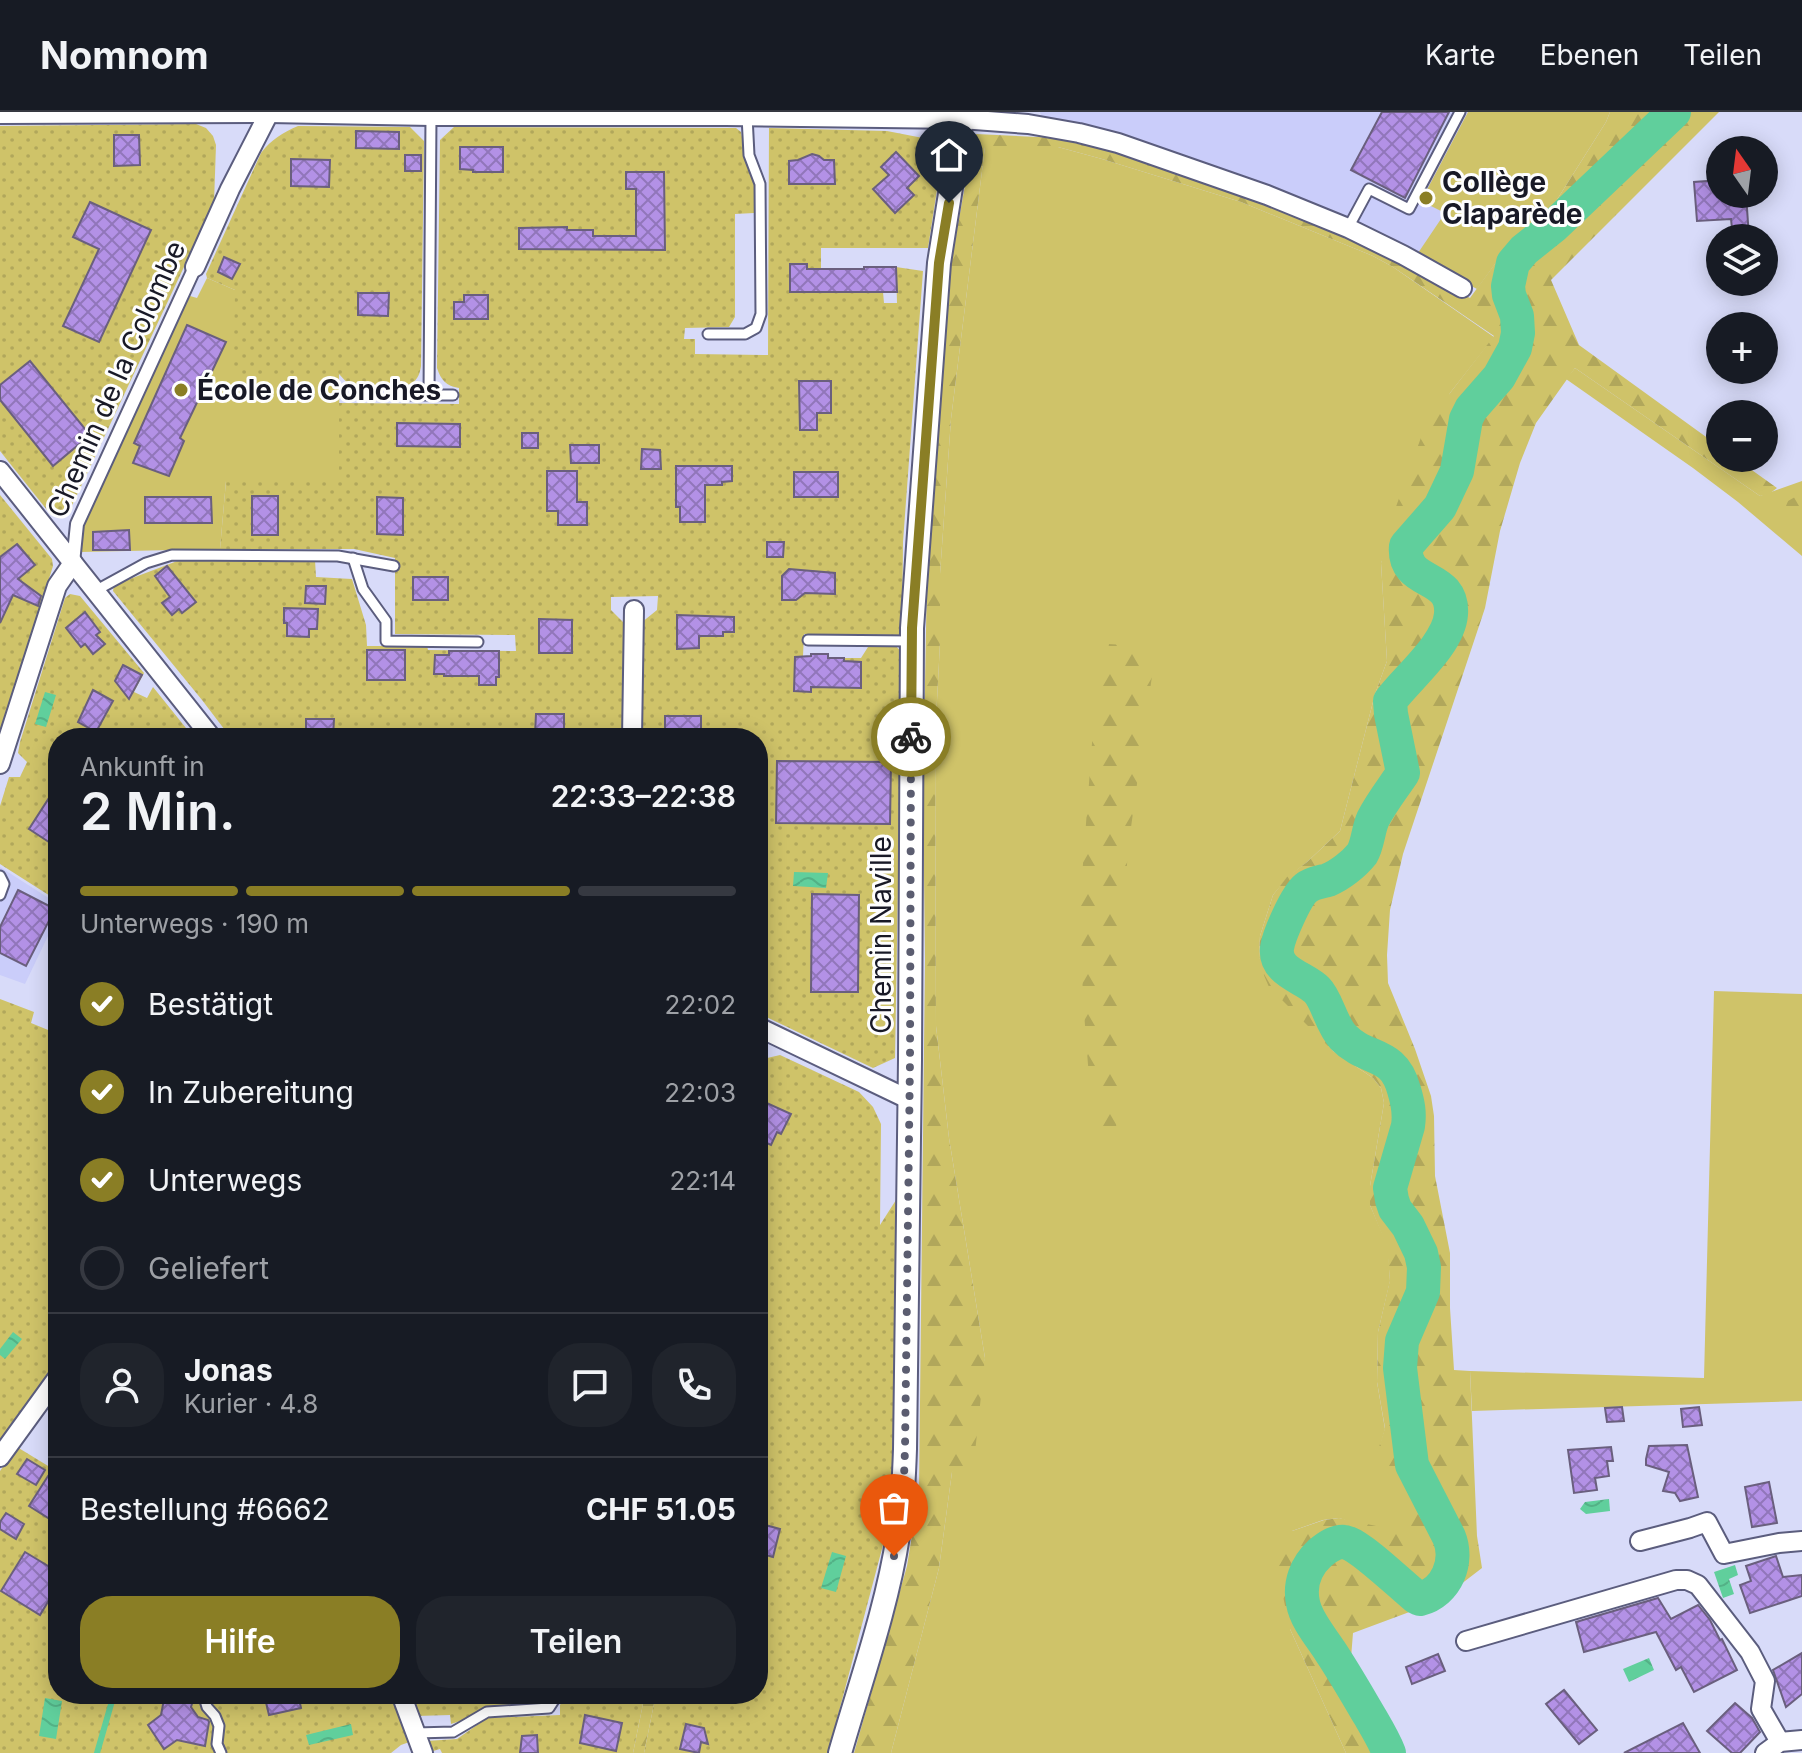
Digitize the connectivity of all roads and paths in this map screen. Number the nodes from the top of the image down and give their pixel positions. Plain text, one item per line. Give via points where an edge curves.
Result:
1 (1460, 112) edge
2 (130, 113) edge
3 (269, 113) edge
4 (371, 113) edge
5 (0, 114) edge
6 (518, 114) edge
7 (727, 114) edge
8 (431, 116) junction
9 (747, 116) junction
10 (962, 116) edge
11 (1348, 228) junction
12 (195, 267) joint
13 (1462, 288) dead end
14 (708, 334) dead end
15 (405, 395) dead end
16 (429, 395) junction
17 (453, 395) dead end
18 (0, 471) edge
19 (353, 558) junction
20 (73, 563) junction
21 (394, 566) dead end
22 (95, 591) junction
23 (634, 610) dead end
24 (808, 640) dead end
25 (912, 641) junction
26 (478, 642) dead end
27 (204, 728) edge
28 (632, 728) edge
29 (0, 764) edge
30 (0, 876) edge
31 (0, 895) edge
32 (768, 1033) edge
33 (910, 1100) junction
34 (48, 1391) edge
35 (0, 1457) edge
36 (1640, 1541) dead end
37 (1802, 1541) edge
38 (1466, 1641) dead end
39 (206, 1704) edge
40 (405, 1704) edge
41 (552, 1704) edge
42 (549, 1708) junction
43 (560, 1708) dead end
44 (416, 1733) junction
45 (1802, 1740) edge
46 (1780, 1742) junction
47 (221, 1753) edge
48 (423, 1753) edge
49 (840, 1753) edge
50 (1765, 1753) edge

1 - 11 lane via 1409,209 1369,189
2 - 3 street
2 - 5 street
3 - 4 street
3 - 12 street, Chemin de la Colombe
4 - 8 street
6 - 7 street
6 - 8 street
7 - 9 street
8 - 16 lane
9 - 10 street
9 - 14 lane via 749,155 760,184 761,314 756,328 745,334
10 - 11 street via 1118,143
10 - 25 street, Chemin Naville via 939,263
11 - 13 street
12 - 20 street, Chemin de la Colombe via 77,524
15 - 16 lane
16 - 17 lane
18 - 20 street
19 - 21 lane
19 - 22 lane via 172,555
19 - 26 lane via 363,589 386,621 386,641
20 - 22 street
20 - 29 street, Chemin de la Colombe via 57,586
22 - 27 street
23 - 28 street
24 - 25 lane
25 - 33 street, Chemin Naville
30 - 31 lane
32 - 33 street
33 - 49 street, Chemin Naville via 903,1505 891,1573
34 - 35 street
36 - 37 street via 1707,1522 1724,1554
38 - 46 street via 1687,1580 1698,1585 1750,1652 1765,1681 1761,1709
39 - 47 lane via 219,1726
40 - 44 street
41 - 42 lane
42 - 43 lane
42 - 44 lane via 487,1712 453,1732
44 - 48 street
45 - 46 street
46 - 50 street

